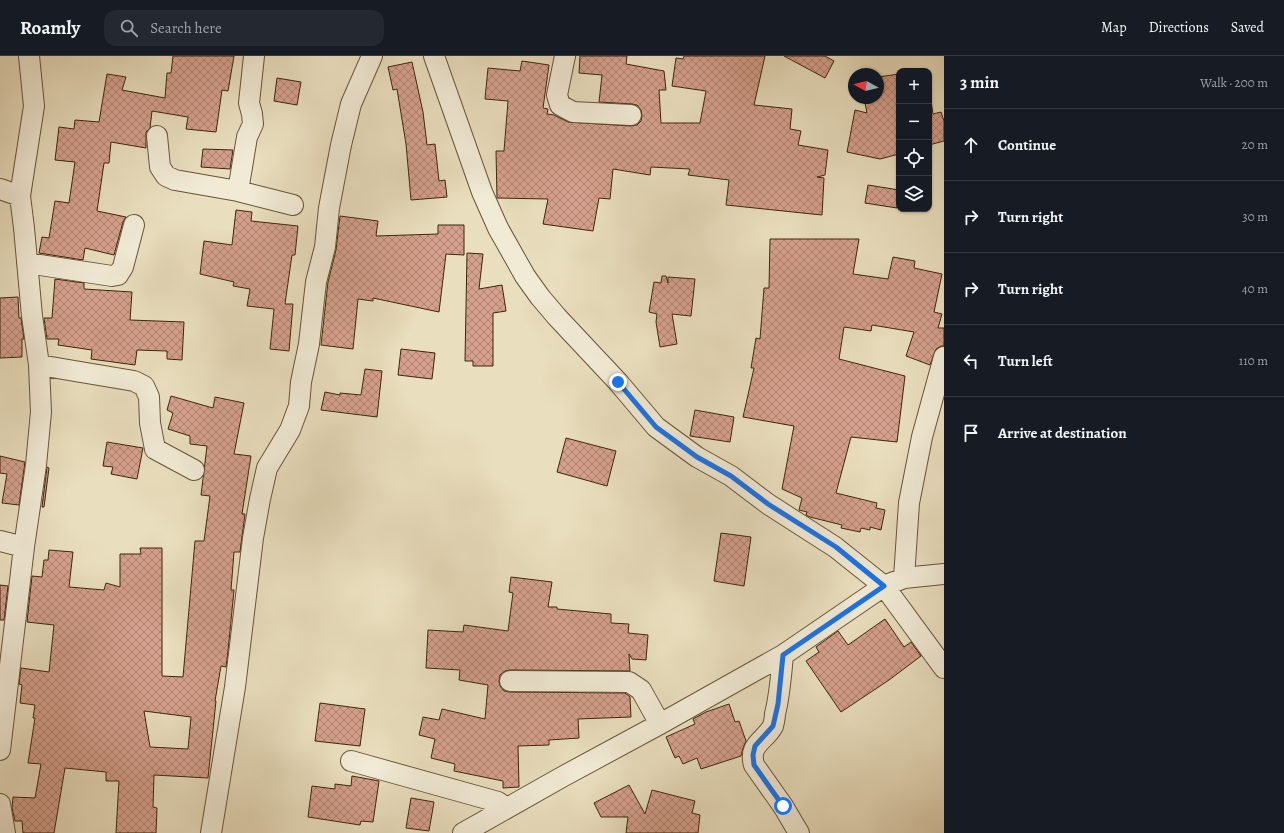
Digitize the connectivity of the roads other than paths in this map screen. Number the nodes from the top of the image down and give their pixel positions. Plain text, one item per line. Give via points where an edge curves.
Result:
1 (29, 56) edge
2 (254, 56) edge
3 (372, 56) edge
4 (434, 56) edge
5 (565, 56) edge
6 (631, 115) dead end
7 (157, 136) dead end
8 (0, 189) edge
9 (238, 191) junction
10 (20, 196) junction
11 (293, 205) dead end
12 (134, 225) dead end
13 (27, 263) junction
14 (944, 358) edge
15 (39, 366) junction
16 (194, 470) dead end
17 (0, 541) edge
18 (24, 547) junction
19 (944, 574) edge
20 (904, 578) junction
21 (884, 586) junction
22 (783, 655) junction
23 (944, 668) edge
24 (510, 682) dead end
25 (660, 724) junction
26 (0, 750) edge
27 (351, 761) dead end
28 (0, 804) edge
29 (506, 808) junction
30 (5, 833) edge
31 (211, 833) edge
32 (463, 833) edge
33 (799, 833) edge

1 - 10 street via 34,106
2 - 9 street via 249,102 253,124 246,137
3 - 31 street via 351,104 341,144 329,208 325,247 316,282 299,406 290,430 267,468 260,499 235,686
4 - 21 street via 482,192 498,228 540,297 656,427 697,457 731,476 768,504 836,547
5 - 6 street via 557,95 560,105 573,112
7 - 9 street via 160,167 166,176 175,180
8 - 10 street
9 - 11 street
10 - 13 street
12 - 13 street via 124,267 118,275
13 - 15 street
14 - 20 street via 922,437 909,503
15 - 16 street via 134,382 144,386 150,397 150,423 155,449
15 - 18 street via 40,412 36,465
17 - 18 street
18 - 26 street
19 - 20 street
20 - 21 street
21 - 22 street
21 - 23 street
22 - 25 street
22 - 33 street via 773,726 755,746 753,761
24 - 25 street via 630,682 641,690
25 - 29 street
27 - 29 street via 498,802
28 - 30 street
29 - 32 street

